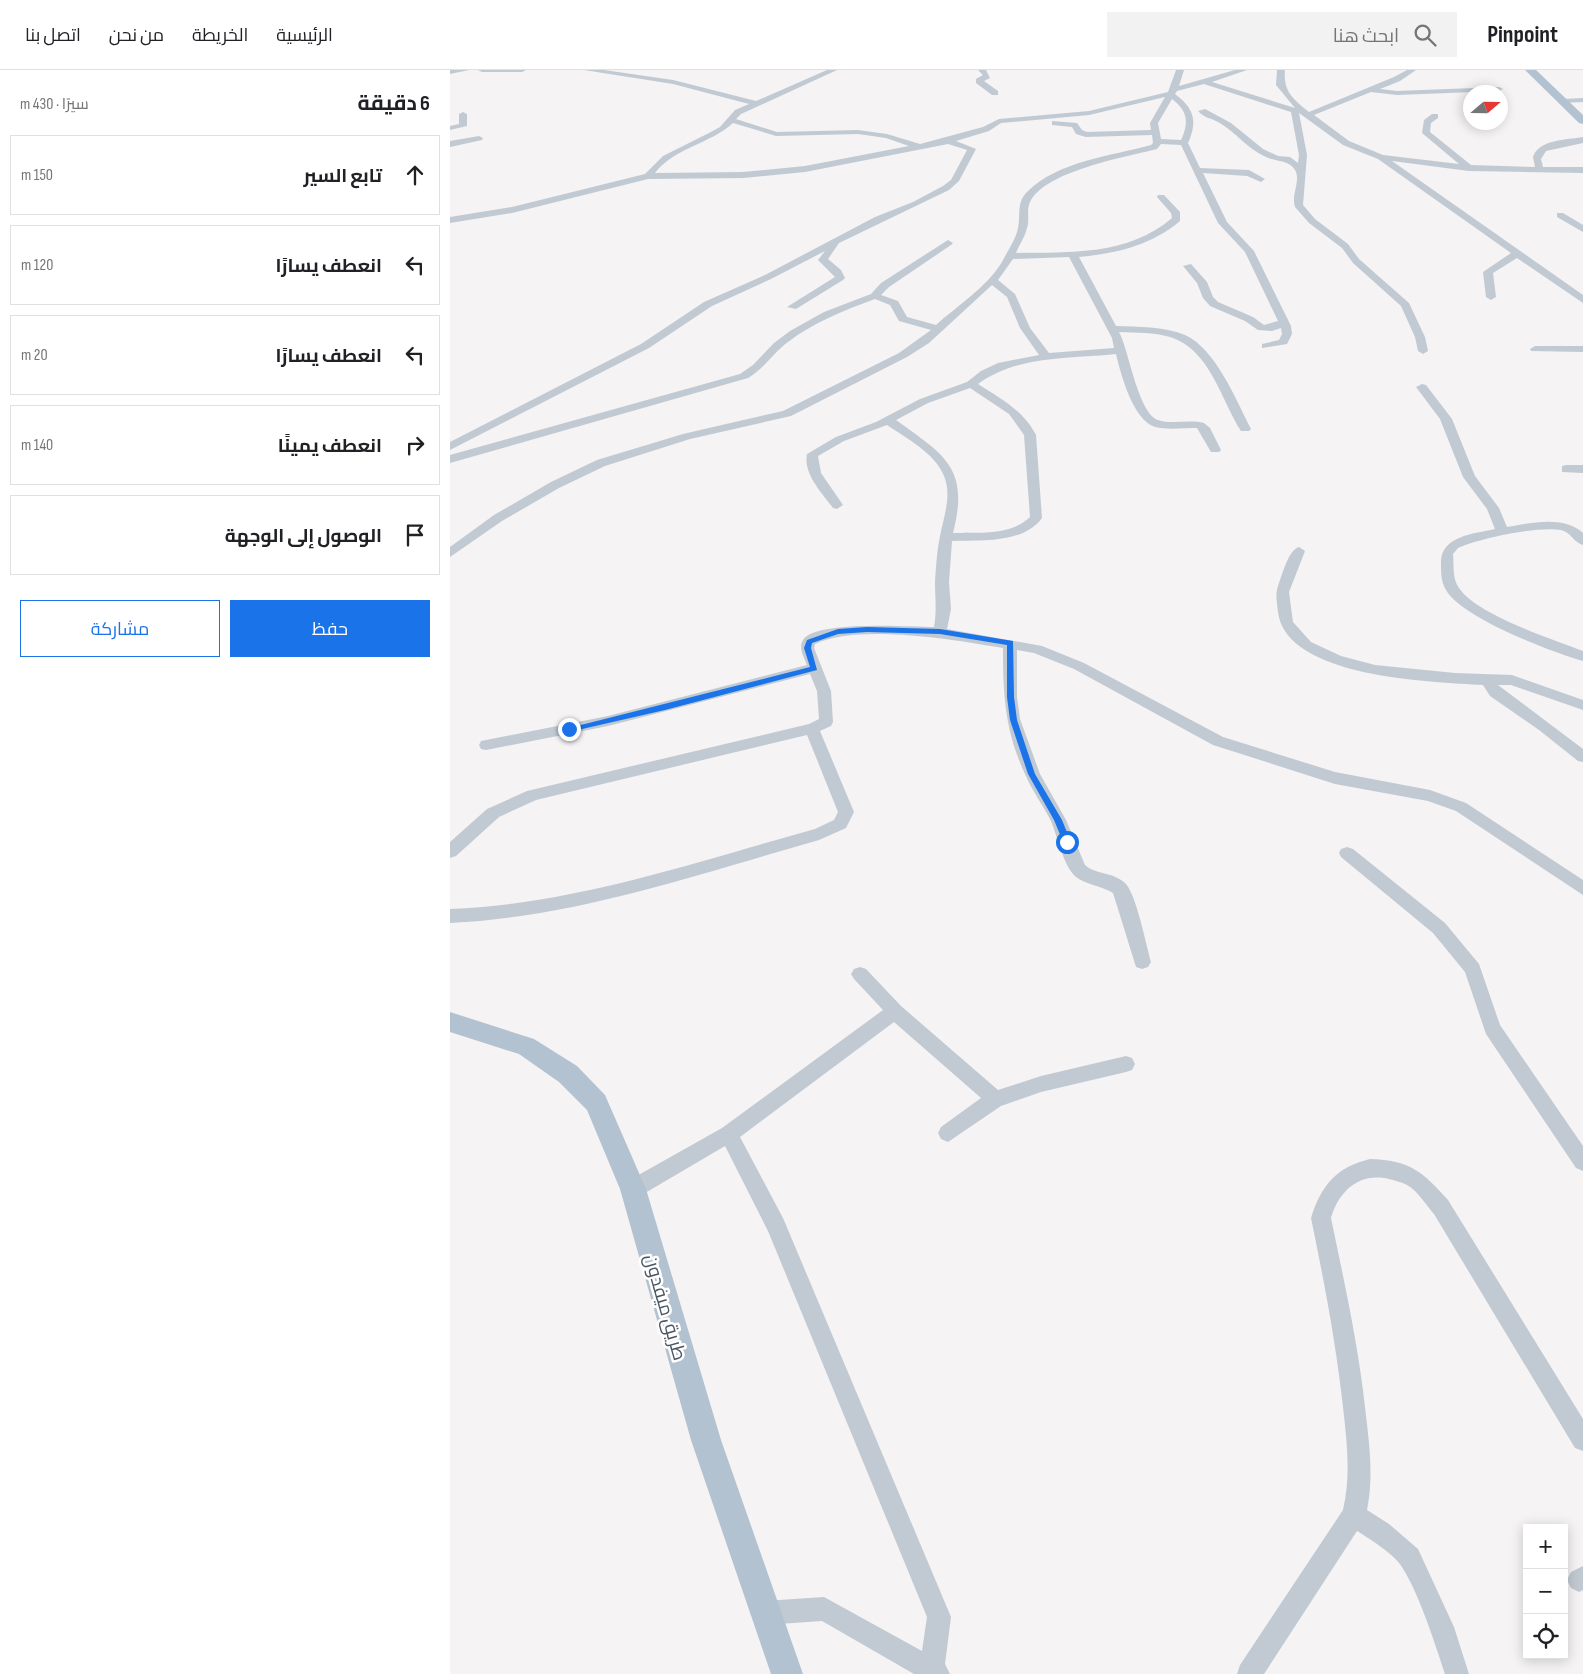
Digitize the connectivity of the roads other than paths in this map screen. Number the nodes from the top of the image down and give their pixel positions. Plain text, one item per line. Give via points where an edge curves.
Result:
1 (465, 70) edge
2 (482, 70) edge
3 (522, 70) edge
4 (588, 70) edge
5 (833, 70) edge
6 (982, 70) edge
7 (1180, 70) edge
8 (1243, 70) edge
9 (1281, 70) edge
10 (1412, 70) edge
11 (1530, 70) edge
12 (450, 72) edge
13 (1205, 82) junction
14 (1371, 90) junction
15 (1463, 91) edge
16 (994, 93) dead end
17 (1172, 93) junction
18 (1583, 100) edge
19 (1562, 101) junction
20 (757, 104) junction
21 (1202, 111) dead end
22 (1302, 112) junction
23 (463, 114) dead end
24 (1050, 116) junction
25 (1435, 116) dead end
26 (732, 120) junction
27 (1583, 121) edge
28 (450, 128) edge
29 (986, 129) junction
30 (1156, 137) junction
31 (479, 138) dead end
32 (948, 140) junction
33 (1583, 140) edge
34 (1184, 143) junction
35 (450, 144) edge
36 (919, 146) junction
37 (972, 149) junction
38 (1381, 157) junction
39 (1468, 168) junction
40 (1540, 169) junction
41 (1198, 170) junction
42 (1583, 170) edge
43 (1302, 175) junction
44 (648, 176) junction
45 (1261, 179) dead end
46 (1161, 197) dead end
47 (1560, 215) dead end
48 (450, 220) edge
49 (1583, 229) edge
50 (836, 242) junction
51 (948, 243) dead end
52 (1072, 253) junction
53 (1516, 254) junction
54 (1010, 256) junction
55 (1188, 266) dead end
56 (992, 281) junction
57 (875, 296) junction
58 (1491, 297) dead end
59 (1583, 300) edge
60 (792, 307) dead end
61 (1284, 322) junction
62 (1112, 328) junction
63 (937, 329) junction
64 (1266, 346) dead end
65 (1535, 349) dead end
66 (1583, 349) edge
67 (1119, 351) junction
68 (1423, 351) dead end
69 (1046, 357) junction
70 (971, 384) junction
71 (1422, 387) dead end
72 (888, 420) junction
73 (1245, 430) dead end
74 (450, 447) edge
75 (1215, 450) dead end
76 (450, 458) edge
77 (1566, 468) dead end
78 (1583, 469) edge
79 (837, 505) dead end
80 (1503, 533) junction
81 (946, 537) junction
82 (1583, 541) edge
83 (1299, 551) dead end
84 (450, 553) edge
85 (940, 632) junction
86 (1010, 643) junction
87 (1583, 656) edge
88 (814, 668) junction
89 (1487, 680) junction
90 (1583, 705) edge
91 (812, 729) junction
92 (486, 745) dead end
93 (1583, 757) edge
94 (450, 852) edge
95 (1347, 854) dead end
96 (1583, 888) edge
97 (450, 916) edge
98 (1142, 962) dead end
99 (860, 974) dead end
100 (895, 1011) junction
101 (450, 1022) edge
102 (1126, 1064) dead end
103 (995, 1099) junction
104 (948, 1133) dead end
105 (730, 1134) junction
106 (1583, 1162) edge
107 (633, 1189) junction
108 (1583, 1440) edge
109 (1354, 1515) junction
110 (764, 1613) junction
111 (935, 1672) edge
112 (787, 1674) edge
113 (1250, 1674) edge
114 (1457, 1674) edge

1 - 12 street
2 - 3 street
4 - 20 street via 673,82
5 - 20 street
6 - 16 street via 987,76 979,81
7 - 17 street
8 - 13 street
9 - 22 street via 1280,85
10 - 14 street
11 - 19 main road
13 - 17 street
13 - 22 street
14 - 15 street via 1397,93
14 - 22 street
17 - 24 street via 1089,113
17 - 30 street via 1154,123
17 - 34 street via 1184,104 1191,117 1191,127
18 - 19 street
19 - 27 main road
20 - 26 street via 738,112
21 - 43 street via 1277,160 1287,159
22 - 38 street via 1346,143
22 - 43 street
23 - 28 street via 463,126
24 - 29 street via 999,121
24 - 30 street via 1058,125 1073,124 1079,132 1086,134
25 - 39 street via 1427,122 1426,133
26 - 36 street via 776,134 858,132 887,136
26 - 44 street via 671,155
29 - 32 street
29 - 37 street
30 - 34 street
30 - 54 street via 1156,146 1150,149 1074,168 1030,194 1024,204 1023,228
31 - 35 street
32 - 36 street
32 - 37 street
33 - 40 street via 1551,145 1538,152 1536,157
34 - 41 street
36 - 44 street via 761,174
37 - 50 street via 955,181 946,188
38 - 39 street
38 - 53 street
39 - 40 street
40 - 42 street
41 - 45 street via 1250,173
41 - 61 street via 1223,223 1249,252
43 - 68 street via 1298,205 1405,304
44 - 48 street via 512,210
46 - 52 street via 1177,216 1171,225 1124,248
47 - 49 street
50 - 60 street via 823,260 838,272 840,278
50 - 74 street via 708,304 645,346
51 - 57 street via 884,285
52 - 54 street
52 - 62 street
53 - 58 street via 1488,272
53 - 59 street
54 - 56 street
55 - 61 street via 1202,282 1214,304 1242,315 1262,328 1272,328
56 - 63 street
56 - 69 street via 1003,286 1012,296 1024,328
57 - 63 street via 894,303 903,319
57 - 76 street via 835,312 786,338 760,367 744,376
61 - 64 street via 1286,339 1277,345
62 - 67 street
62 - 73 street via 1160,332 1188,341 1204,356
63 - 84 street via 903,355 787,414 686,436 601,463 498,518
65 - 66 street
67 - 69 street
67 - 75 street via 1127,376 1149,420 1158,424 1200,425
69 - 70 street via 1000,366
70 - 72 street via 924,400
70 - 81 street via 1004,404 1026,425 1030,435 1036,518 1032,525 1011,532
71 - 80 street via 1446,419 1469,477 1493,508
72 - 79 street via 812,454 812,464 819,479
72 - 81 street via 945,467 951,477 952,504
77 - 78 street
80 - 82 street via 1554,526 1570,529
80 - 87 street via 1475,538 1449,549 1453,590 1482,612 1511,627
81 - 85 street via 942,582 944,609
83 - 89 street via 1284,589 1282,615 1290,632 1309,648 1339,661 1368,667
85 - 86 street
85 - 88 street via 860,630 821,636 809,641
86 - 96 street via 1037,649 1079,666 1218,741 1336,778 1455,804
86 - 98 street via 1010,697 1032,774 1058,820 1078,869 1086,876 1106,880 1120,889
88 - 91 street via 824,691 827,711 826,722
88 - 92 street via 608,722
89 - 90 street via 1512,680
89 - 93 street via 1495,692
91 - 94 street via 796,730 532,795 493,813
91 - 97 street via 846,812 840,824 819,834 777,846 550,906 496,914
95 - 106 street via 1439,928 1473,970 1492,1028
99 - 100 street
100 - 103 street
100 - 105 street
101 - 107 main road, طريق ميفدون via 526,1046 568,1074 596,1103
102 - 103 street via 1041,1084
103 - 104 street
105 - 107 street
105 - 111 street via 776,1225 939,1617
107 - 110 main road, طريق ميفدون via 706,1440
108 - 109 street via 1441,1207 1414,1178 1384,1168 1361,1170 1338,1182 1325,1201 1321,1218 1347,1344 1360,1461
109 - 113 street
109 - 114 street via 1381,1532 1410,1557 1442,1627
110 - 111 street via 824,1609
110 - 112 main road, طريق ميفدون

